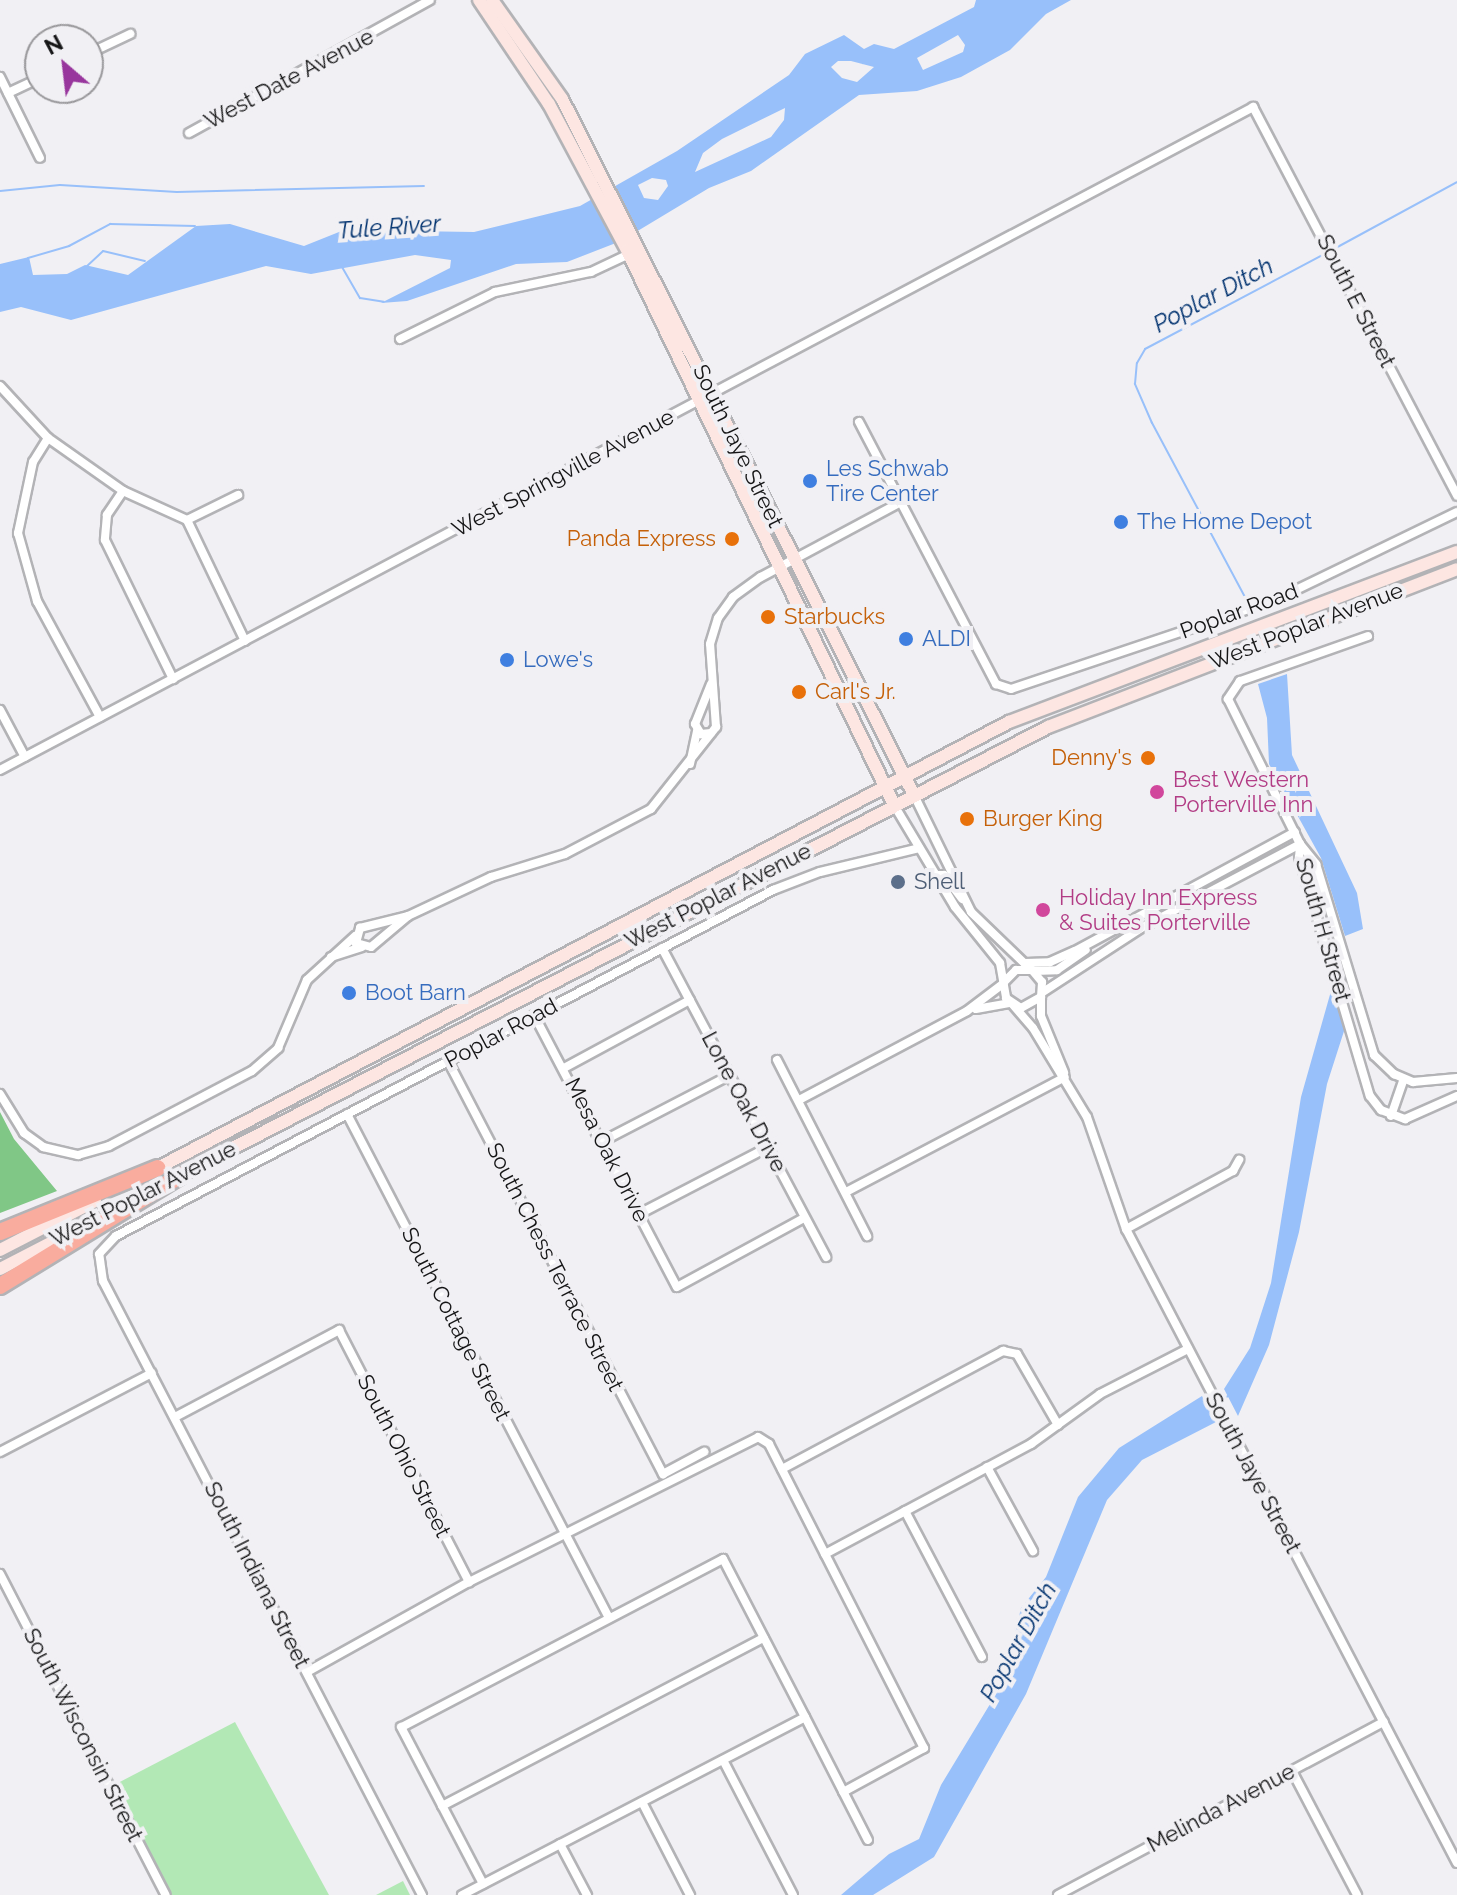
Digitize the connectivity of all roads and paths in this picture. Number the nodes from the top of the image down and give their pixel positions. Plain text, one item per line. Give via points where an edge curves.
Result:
1 (430, 0) edge
2 (479, 0) edge
3 (492, 0) edge
4 (130, 34) dead end
5 (104, 46) edge
6 (0, 77) edge
7 (24, 86) edge
8 (8, 93) junction
9 (1253, 107) joint
10 (189, 133) dead end
11 (40, 158) dead end
12 (590, 166) junction
13 (632, 250) junction
14 (400, 339) dead end
15 (0, 386) edge
16 (712, 394) junction
17 (699, 400) junction
18 (859, 422) dead end
19 (48, 438) junction
20 (123, 491) junction
21 (238, 495) dead end
22 (1457, 496) edge
23 (901, 502) junction
24 (1457, 512) edge
25 (187, 520) junction
26 (1457, 552) edge
27 (793, 559) junction
28 (776, 568) junction
29 (1457, 569) edge
30 (1368, 636) dead end
31 (245, 641) junction
32 (173, 679) junction
33 (711, 683) junction
34 (0, 710) edge
35 (702, 714) junction
36 (100, 717) junction
37 (714, 717) junction
38 (697, 730) junction
39 (711, 733) junction
40 (25, 757) junction
41 (690, 764) junction
42 (0, 770) edge
43 (903, 775) junction
44 (884, 786) junction
45 (914, 795) junction
46 (894, 805) junction
47 (1295, 832) junction
48 (1300, 844) junction
49 (919, 848) junction
50 (936, 875) junction
51 (1174, 896) junction
52 (966, 901) junction
53 (1180, 907) junction
54 (408, 916) junction
55 (370, 927) junction
56 (355, 936) junction
57 (376, 939) junction
58 (361, 947) junction
59 (662, 948) junction
60 (330, 957) junction
61 (1030, 968) junction
62 (1004, 982) junction
63 (1042, 995) junction
64 (690, 1000) junction
65 (1009, 1004) junction
66 (967, 1011) junction
67 (1358, 1014) junction
68 (534, 1015) junction
69 (1347, 1017) junction
70 (777, 1060) dead end
71 (448, 1061) junction
72 (564, 1068) junction
73 (730, 1075) junction
74 (1065, 1077) junction
75 (1457, 1078) edge
76 (1404, 1079) junction
77 (0, 1094) edge
78 (1457, 1096) edge
79 (799, 1100) junction
80 (347, 1114) junction
81 (1391, 1116) junction
82 (601, 1142) junction
83 (768, 1147) junction
84 (1239, 1160) dead end
85 (158, 1168) junction
86 (181, 1175) junction
87 (846, 1192) junction
88 (639, 1214) junction
89 (804, 1218) junction
90 (1126, 1229) junction
91 (0, 1232) edge
92 (867, 1236) dead end
93 (0, 1250) edge
94 (99, 1254) joint
95 (826, 1257) dead end
96 (0, 1269) edge
97 (0, 1286) edge
98 (1188, 1349) junction
99 (152, 1373) junction
100 (175, 1417) junction
101 (1058, 1425) junction
102 (0, 1452) edge
103 (704, 1452) dead end
104 (987, 1467) junction
105 (782, 1469) junction
106 (905, 1511) junction
107 (565, 1534) junction
108 (1033, 1551) dead end
109 (825, 1554) junction
110 (0, 1574) edge
111 (469, 1582) junction
112 (609, 1618) junction
113 (764, 1638) junction
114 (982, 1657) dead end
115 (307, 1672) junction
116 (805, 1717) junction
117 (1384, 1722) junction
118 (723, 1760) junction
119 (1292, 1771) junction
120 (843, 1792) junction
121 (642, 1802) junction
122 (442, 1806) junction
123 (868, 1840) dead end
124 (560, 1844) junction
125 (1457, 1863) edge
126 (481, 1889) edge
127 (166, 1895) edge
128 (422, 1895) edge
129 (462, 1895) edge
130 (587, 1895) edge
131 (690, 1895) edge
132 (793, 1895) edge
133 (1058, 1895) edge
134 (1356, 1895) edge

1 - 10 street, West Date Avenue
2 - 12 main road, South Jaye Street
3 - 12 main road, South Jaye Street via 562,99
4 - 5 street
6 - 8 street
7 - 8 street
8 - 11 street
9 - 16 street, West Springville Avenue
9 - 22 street, South E Street
12 - 13 main road, South Jaye Street
13 - 14 street via 591,272 495,292
13 - 16 main road, South Jaye Street
13 - 17 main road, South Jaye Street
15 - 19 street
16 - 17 street, West Springville Avenue
16 - 27 main road, South Jaye Street
17 - 28 main road, South Jaye Street
17 - 31 street, West Springville Avenue
18 - 23 street
19 - 20 street
19 - 36 street via 33,462 19,510 21,547 37,601
20 - 25 street
20 - 32 street via 107,515 105,540
21 - 25 street
23 - 24 street, Poplar Road via 996,684 1011,689 1273,601
23 - 27 street
25 - 31 street
26 - 43 main road, West Poplar Avenue via 1079,692
27 - 28 street
27 - 43 main road, South Jaye Street
28 - 33 street via 743,588 718,618 710,644
28 - 44 main road, South Jaye Street
29 - 45 main road, West Poplar Avenue via 1125,694
30 - 47 street, South H Street via 1240,681 1229,693 1230,705
31 - 32 street, West Springville Avenue
32 - 36 street, West Springville Avenue
33 - 35 street
33 - 37 street
34 - 40 street
35 - 37 street
35 - 38 street
36 - 40 street, West Springville Avenue
37 - 39 street
38 - 39 street
38 - 41 street
39 - 41 street
40 - 42 street, West Springville Avenue
41 - 54 street via 666,795 636,819 565,854 491,877
43 - 44 main road, West Poplar Avenue
43 - 45 main road, South Jaye Street
44 - 46 main road, South Jaye Street
44 - 85 main road, West Poplar Avenue
45 - 46 main road, West Poplar Avenue
45 - 52 street, South Jaye Street
46 - 49 street, South Jaye Street
46 - 86 main road, West Poplar Avenue
47 - 48 street, South H Street
47 - 51 street
48 - 53 street
48 - 67 street, South H Street via 1319,873
48 - 69 street, South H Street via 1299,857
49 - 50 street, South Jaye Street
49 - 59 street, Poplar Road via 797,879
50 - 52 street, South Jaye Street via 944,875
50 - 62 street, South Jaye Street via 1000,963
51 - 53 street
51 - 61 street via 1061,958
52 - 61 street, South Jaye Street
53 - 63 street via 1101,951
54 - 55 street
54 - 57 street
55 - 56 street via 360,928
55 - 57 street
56 - 58 street
56 - 60 street
57 - 58 street via 371,947
58 - 60 street
59 - 64 street, Lone Oak Drive
59 - 68 street, Poplar Road
60 - 77 street via 307,980 278,1048 252,1071 109,1146 78,1155 43,1147 24,1133
61 - 62 street via 1016,970
61 - 63 street
62 - 65 street
62 - 66 street
63 - 65 street via 1026,1007
63 - 74 street, South Jaye Street via 1041,1016
64 - 72 street
64 - 73 street, Lone Oak Drive
65 - 66 street
65 - 74 street, South Jaye Street
66 - 79 street
67 - 69 street, South H Street
67 - 76 street, South H Street via 1374,1055
68 - 71 street, Poplar Road
68 - 72 street, Mesa Oak Drive
69 - 81 street, South H Street via 1370,1096
70 - 79 street
71 - 80 street, Poplar Road
71 - 103 street, South Chess Terrace Street via 663,1474
72 - 82 street, Mesa Oak Drive
73 - 82 street
73 - 83 street, Lone Oak Drive
74 - 87 street
74 - 90 street, South Jaye Street via 1093,1132
75 - 76 street via 1430,1084
76 - 81 street
78 - 81 street via 1415,1117
79 - 87 street
80 - 94 street, Poplar Road via 116,1236
80 - 107 street, South Cottage Street
82 - 88 street, Mesa Oak Drive
83 - 88 street
83 - 89 street, Lone Oak Drive
84 - 90 street via 1233,1171
85 - 91 highway
85 - 93 main road, West Poplar Avenue
86 - 96 main road, West Poplar Avenue
86 - 97 highway
87 - 92 street
88 - 89 street, Mesa Oak Drive via 677,1287
89 - 95 street, Lone Oak Drive
90 - 98 street, South Jaye Street
94 - 99 street, South Indiana Street via 103,1281
98 - 101 street via 1100,1394
98 - 117 street, South Jaye Street
99 - 100 street, South Indiana Street
99 - 102 street
100 - 111 street, South Ohio Street via 339,1330
100 - 115 street, South Indiana Street
101 - 104 street
101 - 105 street via 1017,1354 1003,1351
104 - 106 street
104 - 108 street
105 - 107 street via 769,1444 758,1437
105 - 109 street
106 - 109 street
106 - 114 street
107 - 111 street
107 - 112 street, South Cottage Street
109 - 120 street via 924,1748
110 - 127 street, South Wisconsin Street
111 - 115 street
112 - 113 street via 723,1559
112 - 122 street via 401,1727
113 - 116 street
113 - 122 street
115 - 128 street, South Indiana Street
116 - 118 street
116 - 120 street
117 - 119 street, Melinda Avenue
117 - 125 street, South Jaye Street
118 - 121 street
118 - 132 street
119 - 133 street, Melinda Avenue
119 - 134 street
120 - 123 street
121 - 124 street
121 - 131 street
122 - 126 street
124 - 126 street
124 - 130 street
126 - 129 street

